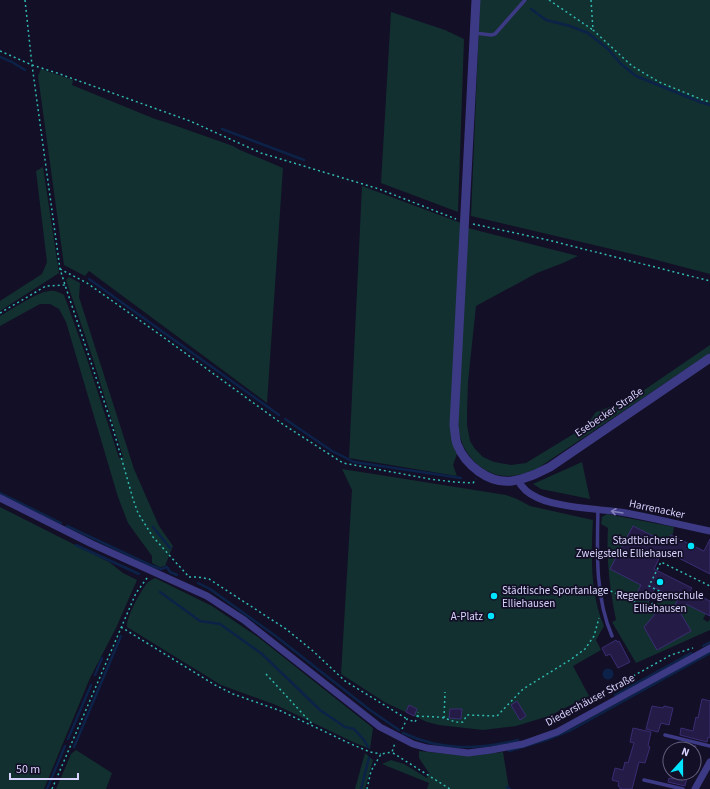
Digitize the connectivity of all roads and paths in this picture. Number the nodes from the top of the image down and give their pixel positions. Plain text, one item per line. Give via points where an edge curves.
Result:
1 (25, 0) edge
2 (476, 0) edge
3 (525, 0) edge
4 (549, 0) edge
5 (592, 0) edge
6 (593, 30) junction
7 (474, 33) junction
8 (0, 51) edge
9 (32, 65) junction
10 (710, 102) edge
11 (464, 222) junction
12 (60, 269) junction
13 (710, 281) edge
14 (64, 285) junction
15 (0, 313) edge
16 (710, 358) edge
17 (482, 474) junction
18 (518, 480) junction
19 (0, 498) edge
20 (598, 509) junction
21 (710, 531) edge
22 (152, 571) junction
23 (600, 586) junction
24 (710, 586) edge
25 (605, 614) junction
26 (121, 627) junction
27 (612, 636) dead end
28 (708, 649) edge
29 (266, 674) dead end
30 (445, 692) dead end
31 (581, 705) dead end
32 (418, 712) dead end
33 (418, 716) junction
34 (444, 718) junction
35 (408, 719) junction
36 (406, 722) dead end
37 (314, 727) junction
38 (665, 735) dead end
39 (397, 737) junction
40 (710, 746) edge
41 (392, 752) junction
42 (381, 754) junction
43 (710, 762) edge
44 (644, 780) dead end
45 (52, 789) edge
46 (367, 789) edge
47 (450, 789) edge
48 (683, 789) edge
49 (695, 789) edge

1 - 9 path
2 - 7 street
3 - 7 lane via 495,34
4 - 6 path
5 - 6 path
6 - 10 path via 632,66 659,82
7 - 11 street
8 - 9 path
9 - 11 path via 190,121 260,153 379,189
9 - 12 path
11 - 13 path via 548,240
11 - 17 street via 454,425 456,442 461,452
12 - 14 path
12 - 17 path via 87,283 281,423 343,463 454,482 473,482
14 - 15 path via 46,286
14 - 35 path via 112,425 133,499 138,513 153,537 189,577 209,579 222,587 286,629 345,681
16 - 18 street, Esebecker Straße via 550,466 533,476
17 - 18 street, Esebecker Straße via 501,481
18 - 20 street, Harrenacker via 527,492 538,498 553,503
19 - 22 street, Diedershäuser Straße
21 -> 20 street, Harrenacker
20 - 23 lane via 597,549
22 - 26 path via 136,593
22 - 39 street, Diedershäuser Straße via 219,603 380,727
23 - 24 path via 646,607 659,591 649,586 662,562
23 - 25 lane
25 - 27 lane
25 - 34 path via 599,618 594,636 580,653 523,689 497,716 466,715 463,722
26 - 37 path via 233,694 281,711
26 - 45 path
28 - 31 path via 697,647 671,655
28 - 39 street, Diedershäuser Straße via 557,732 523,744 468,753 427,748
29 - 37 path
30 - 34 path
32 - 33 path
33 - 34 path
33 - 35 path via 415,722
35 - 36 path
37 - 42 path via 370,752
38 - 40 lane
39 - 41 path
41 - 42 path
41 - 47 path
42 - 46 path via 371,772
43 - 49 street
44 - 48 lane

